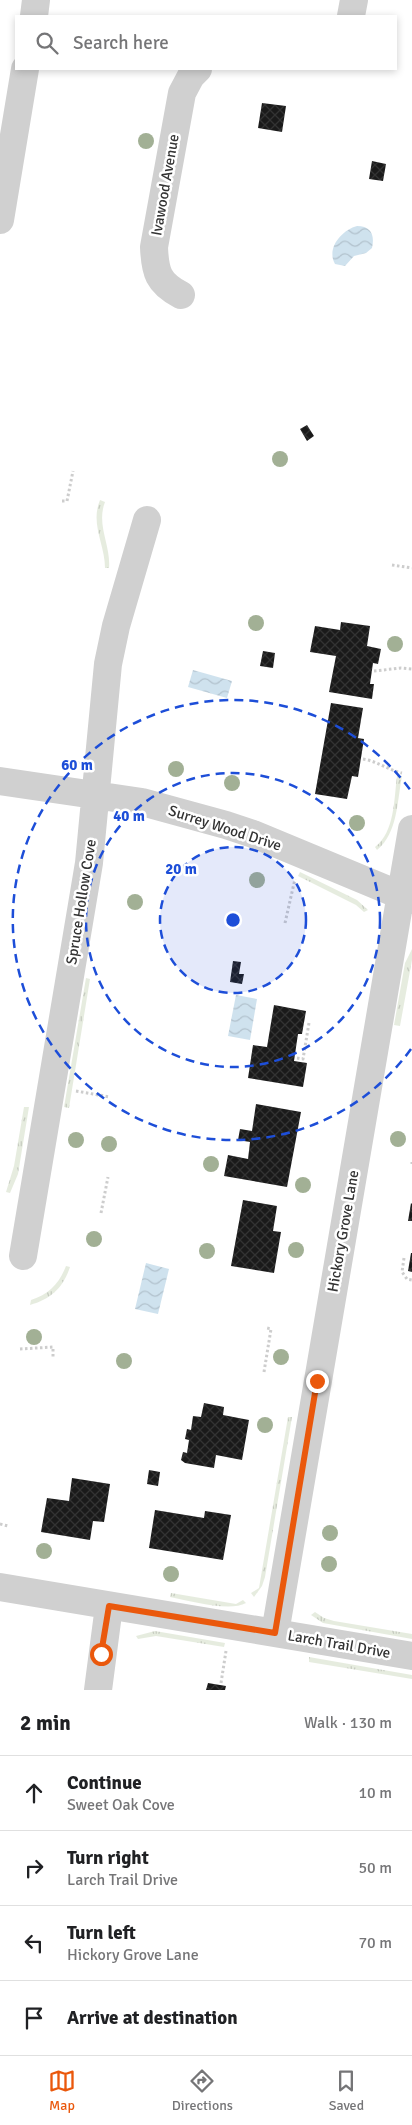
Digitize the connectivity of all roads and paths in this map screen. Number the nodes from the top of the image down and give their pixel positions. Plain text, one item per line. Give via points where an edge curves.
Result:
1 (36, 0) edge
2 (354, 0) edge
3 (34, 15) edge
4 (351, 15) edge
5 (25, 70) edge
6 (197, 70) edge
7 (0, 220) edge
8 (181, 295) dead end
9 (73, 470) dead end
10 (62, 501) dead end
11 (147, 520) dead end
12 (392, 565) dead end
13 (412, 568) edge
14 (412, 669) edge
15 (374, 671) dead end
16 (363, 759) dead end
17 (402, 773) dead end
18 (0, 781) edge
19 (95, 794) junction
20 (412, 829) edge
21 (298, 871) dead end
22 (407, 898) edge
23 (285, 923) dead end
24 (309, 1023) dead end
25 (297, 1058) dead end
26 (74, 1091) dead end
27 (110, 1097) dead end
28 (108, 1178) dead end
29 (101, 1213) dead end
30 (23, 1256) dead end
31 (404, 1258) dead end
32 (412, 1280) edge
33 (267, 1328) dead end
34 (20, 1349) dead end
35 (53, 1358) dead end
36 (264, 1372) dead end
37 (0, 1524) edge
38 (8, 1526) dead end
39 (0, 1587) edge
40 (109, 1606) junction
41 (275, 1633) junction
42 (228, 1643) dead end
43 (412, 1656) edge
44 (221, 1682) dead end
45 (98, 1690) edge

1 - 3 street
2 - 4 street
5 - 7 street
6 - 8 street, Ivawood Avenue via 182,93 154,248 159,277 167,288
9 - 10 path via 67,501
11 - 19 street, Spruce Hollow Cove via 118,617 108,664
12 - 13 path
14 - 15 path
16 - 17 path
18 - 19 street, Surrey Wood Drive
19 - 22 street, Surrey Wood Drive via 142,802 253,834
19 - 30 street, Spruce Hollow Cove via 89,864
20 - 22 street, Hickory Grove Lane
21 - 23 path
22 - 41 street, Hickory Grove Lane
24 - 25 path via 303,1059
26 - 27 path
28 - 29 path
31 - 32 path via 402,1272
33 - 36 path via 272,1329
34 - 35 path via 53,1347
37 - 38 path
39 - 40 street, Larch Trail Drive
40 - 41 street, Larch Trail Drive
40 - 45 street
41 - 43 street, Larch Trail Drive
42 - 44 path

